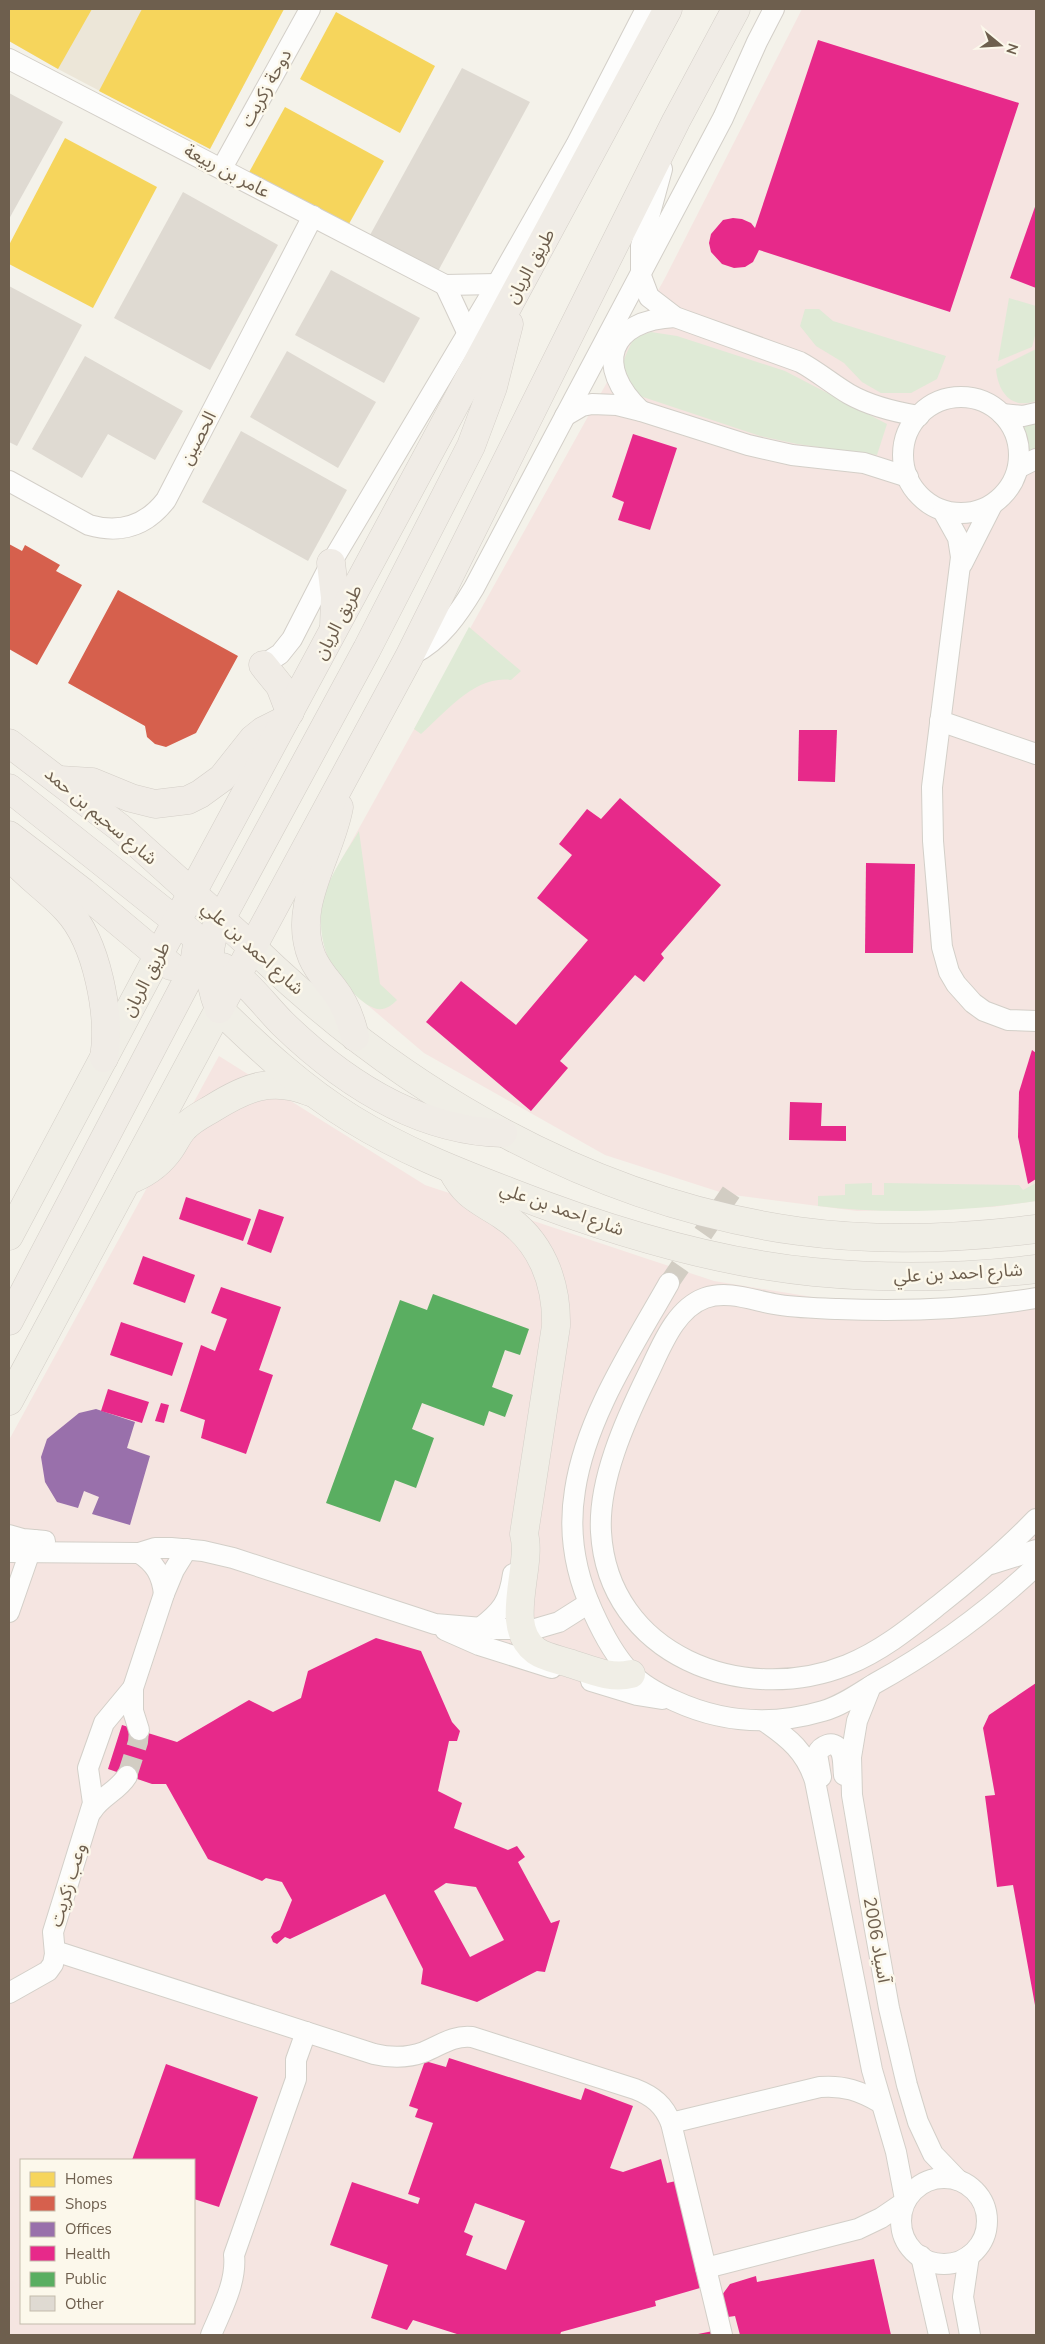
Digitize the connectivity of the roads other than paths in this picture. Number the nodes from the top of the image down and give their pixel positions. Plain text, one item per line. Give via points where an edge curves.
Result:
1 (310, 9) edge
2 (646, 9) edge
3 (668, 9) edge
4 (736, 9) edge
5 (774, 9) edge
6 (9, 59) edge
7 (676, 121) junction
8 (222, 168) junction
9 (313, 216) junction
10 (641, 276) junction
11 (445, 285) junction
12 (505, 290) junction
13 (675, 317) junction
14 (468, 334) junction
15 (642, 411) junction
16 (1036, 413) edge
17 (1002, 414) junction
18 (565, 416) junction
19 (919, 416) junction
20 (1036, 459) edge
21 (1018, 468) junction
22 (908, 477) junction
23 (9, 481) edge
24 (992, 505) junction
25 (944, 511) junction
26 (331, 563) junction
27 (960, 568) junction
28 (334, 630) junction
29 (409, 656) junction
30 (263, 665) joint
31 (288, 716) junction
32 (940, 721) junction
33 (9, 743) edge
34 (1036, 754) edge
35 (342, 779) junction
36 (60, 780) junction
37 (9, 788) edge
38 (9, 836) edge
39 (9, 855) edge
40 (192, 893) junction
41 (200, 945) junction
42 (252, 947) junction
43 (158, 956) junction
44 (237, 976) junction
45 (219, 1009) junction
46 (1036, 1022) edge
47 (355, 1037) junction
48 (104, 1058) junction
49 (319, 1096) junction
50 (502, 1133) junction
51 (452, 1170) junction
52 (127, 1181) junction
53 (1036, 1230) edge
54 (9, 1236) edge
55 (1036, 1270) edge
56 (669, 1283) tunnel mouth
57 (1036, 1298) edge
58 (9, 1321) edge
59 (9, 1401) edge
60 (1036, 1519) edge
61 (524, 1534) junction
62 (9, 1535) edge
63 (32, 1546) junction
64 (187, 1549) junction
65 (147, 1550) junction
66 (1036, 1550) edge
67 (9, 1552) edge
68 (989, 1564) junction
69 (1036, 1566) edge
70 (164, 1594) junction
71 (588, 1603) junction
72 (9, 1612) edge
73 (435, 1624) junction
74 (480, 1628) junction
75 (523, 1630) junction
76 (631, 1674) junction
77 (871, 1686) junction
78 (133, 1688) junction
79 (670, 1699) junction
80 (764, 1721) junction
81 (139, 1730) tunnel mouth
82 (127, 1776) tunnel mouth
83 (852, 1795) junction
84 (819, 1799) junction
85 (92, 1810) junction
86 (54, 1956) junction
87 (9, 1980) edge
88 (9, 1993) edge
89 (311, 2034) junction
90 (881, 2103) junction
91 (671, 2124) junction
92 (958, 2180) junction
93 (904, 2201) junction
94 (858, 2229) junction
95 (914, 2250) junction
96 (234, 2256) junction
97 (969, 2256) junction
98 (706, 2268) junction
99 (199, 2335) edge
100 (211, 2335) edge
101 (722, 2335) edge
102 (939, 2335) edge
103 (970, 2335) edge

1 - 8 street, دوحة زكريت
2 - 12 street, طريق الريان
3 - 12 highway, طريق الريان
4 - 7 highway
5 - 10 street via 723,118
6 - 8 street, عامر بن ربيعة
7 - 10 street via 641,246
7 - 29 highway
8 - 9 street, عامر بن ربيعة
9 - 11 street, عامر بن ربيعة
9 - 23 street, الحصين via 158,510 138,525 113,530 101,528
10 - 13 street via 649,297
10 - 18 street
11 - 12 street, عامر بن ربيعة
11 - 14 street
12 - 14 street, طريق الريان
12 - 28 highway, طريق الريان
12 - 41 highway via 507,334 493,387 471,446 367,649
13 - 15 street via 656,318 635,325 626,332 616,349 612,364 614,375 622,391
13 - 19 street via 789,357 849,394 882,408
14 - 26 street, طريق الريان
15 - 18 street via 592,404
15 - 22 street via 748,445 792,455 864,463
16 - 17 street via 1023,416
17 - 19 street via 983,402 961,397 938,402
17 - 21 street via 1018,445
18 - 29 street via 463,606 435,638
19 - 22 street via 904,445
20 - 21 street
21 - 24 street via 1008,489
22 - 25 street via 922,498
24 - 25 street via 968,513
24 - 27 street
25 - 27 street via 958,538
26 - 28 highway
26 - 30 street, طريق الريان via 292,639 280,654
27 - 32 street
28 - 31 highway, طريق الريان
29 - 35 highway
30 - 31 highway via 280,686
31 - 36 highway via 253,739 222,778 188,800 155,804 92,782
31 - 40 highway, طريق الريان
32 - 34 street
32 - 46 street via 932,813 938,922 944,958 964,994 984,1010 1008,1020
33 - 36 highway, شارع سحيم بن حمد
35 - 42 highway
35 - 47 highway via 335,825 307,904 305,927 313,960 347,1011
36 - 40 highway, شارع سحيم بن حمد via 119,827
37 - 41 highway via 67,832
38 - 43 highway via 90,898
39 - 48 highway via 27,876 66,908 83,934 105,1004
40 - 41 highway
41 - 42 highway, شارع احمد بن علي
41 - 43 highway, شارع احمد بن علي
41 - 43 highway, طريق الريان
41 - 44 highway
41 - 45 highway, شارع احمد بن علي
41 - 58 highway
42 - 44 highway
42 - 47 main road, شارع احمد بن علي
43 - 48 main road, طريق الريان
44 - 45 highway
44 - 50 highway via 284,1025 322,1058 385,1100 444,1126
45 - 49 main road, شارع احمد بن علي
45 - 52 main road
47 - 50 main road, شارع احمد بن علي via 424,1086
48 - 54 main road, طريق الريان
49 - 51 main road, شارع احمد بن علي via 384,1138
49 - 52 main road via 284,1085 260,1086 237,1093 186,1126 159,1162
50 - 53 main road, شارع احمد بن علي via 630,1189 769,1226 860,1237 905,1238 950,1238
51 - 55 main road, شارع احمد بن علي via 602,1224 688,1250 772,1266 860,1276 908,1277
51 - 61 main road via 466,1192 508,1219 527,1236 545,1262 555,1294 556,1326
52 - 59 main road
56 - 71 street via 615,1380 579,1469 572,1507 573,1546
57 - 68 street via 983,1306 870,1310 776,1305 724,1295 705,1298 681,1316 663,1343 619,1440 605,1488 601,1531 606,1566 630,1615 686,1660 737,1678 797,1678 848,1664 908,1630
60 - 68 street
61 - 74 street via 517,1551 508,1599 500,1611
61 - 75 main road via 526,1549 520,1607
62 - 63 street
63 - 65 street
63 - 67 street
63 - 72 street
64 - 65 street
64 - 70 street, وعب زكريت
64 - 73 street via 233,1558
65 - 70 street via 160,1574
66 - 68 street
69 - 77 street via 947,1641
70 - 78 street, وعب زكريت
71 - 75 street via 559,1622
71 - 76 street via 611,1647
73 - 74 street
73 - 79 street via 479,1646 637,1695
74 - 75 street
75 - 76 main road via 530,1646 541,1654 610,1675
76 - 79 street
77 - 80 street via 826,1710
77 - 83 street, آسياد 2006 via 853,1739
78 - 81 street, وعب زكريت via 132,1704
78 - 85 street, وعب زكريت via 104,1723 88,1768 94,1796
79 - 80 street via 718,1717
80 - 84 street, آسياد 2006 via 784,1734 804,1755 811,1767
82 - 85 street, وعب زكريت
83 - 84 street via 845,1781 840,1750 827,1744 817,1754 822,1786
83 - 92 street, آسياد 2006 via 889,2008 907,2085 927,2144
84 - 90 street, آسياد 2006
85 - 86 street, وعب زكريت via 53,1932
86 - 87 street
86 - 88 street via 48,1971
86 - 89 street
89 - 91 street via 394,2057 423,2052 457,2037 472,2037 645,2093 662,2105
89 - 96 street via 306,2067 296,2079
90 - 91 street via 852,2088 820,2086
90 - 93 street, آسياد 2006 via 896,2152
91 - 98 street
92 - 93 street via 938,2178 928,2181 919,2185
92 - 97 street via 980,2196 987,2214 986,2233
93 - 94 street via 881,2218
93 - 95 street via 900,2217 902,2231
94 - 95 street via 883,2233
94 - 98 street
95 - 97 street via 934,2263 950,2264
95 - 102 street
96 - 99 street via 218,2277
96 - 100 street via 234,2275
97 - 103 street via 963,2297
98 - 101 street

